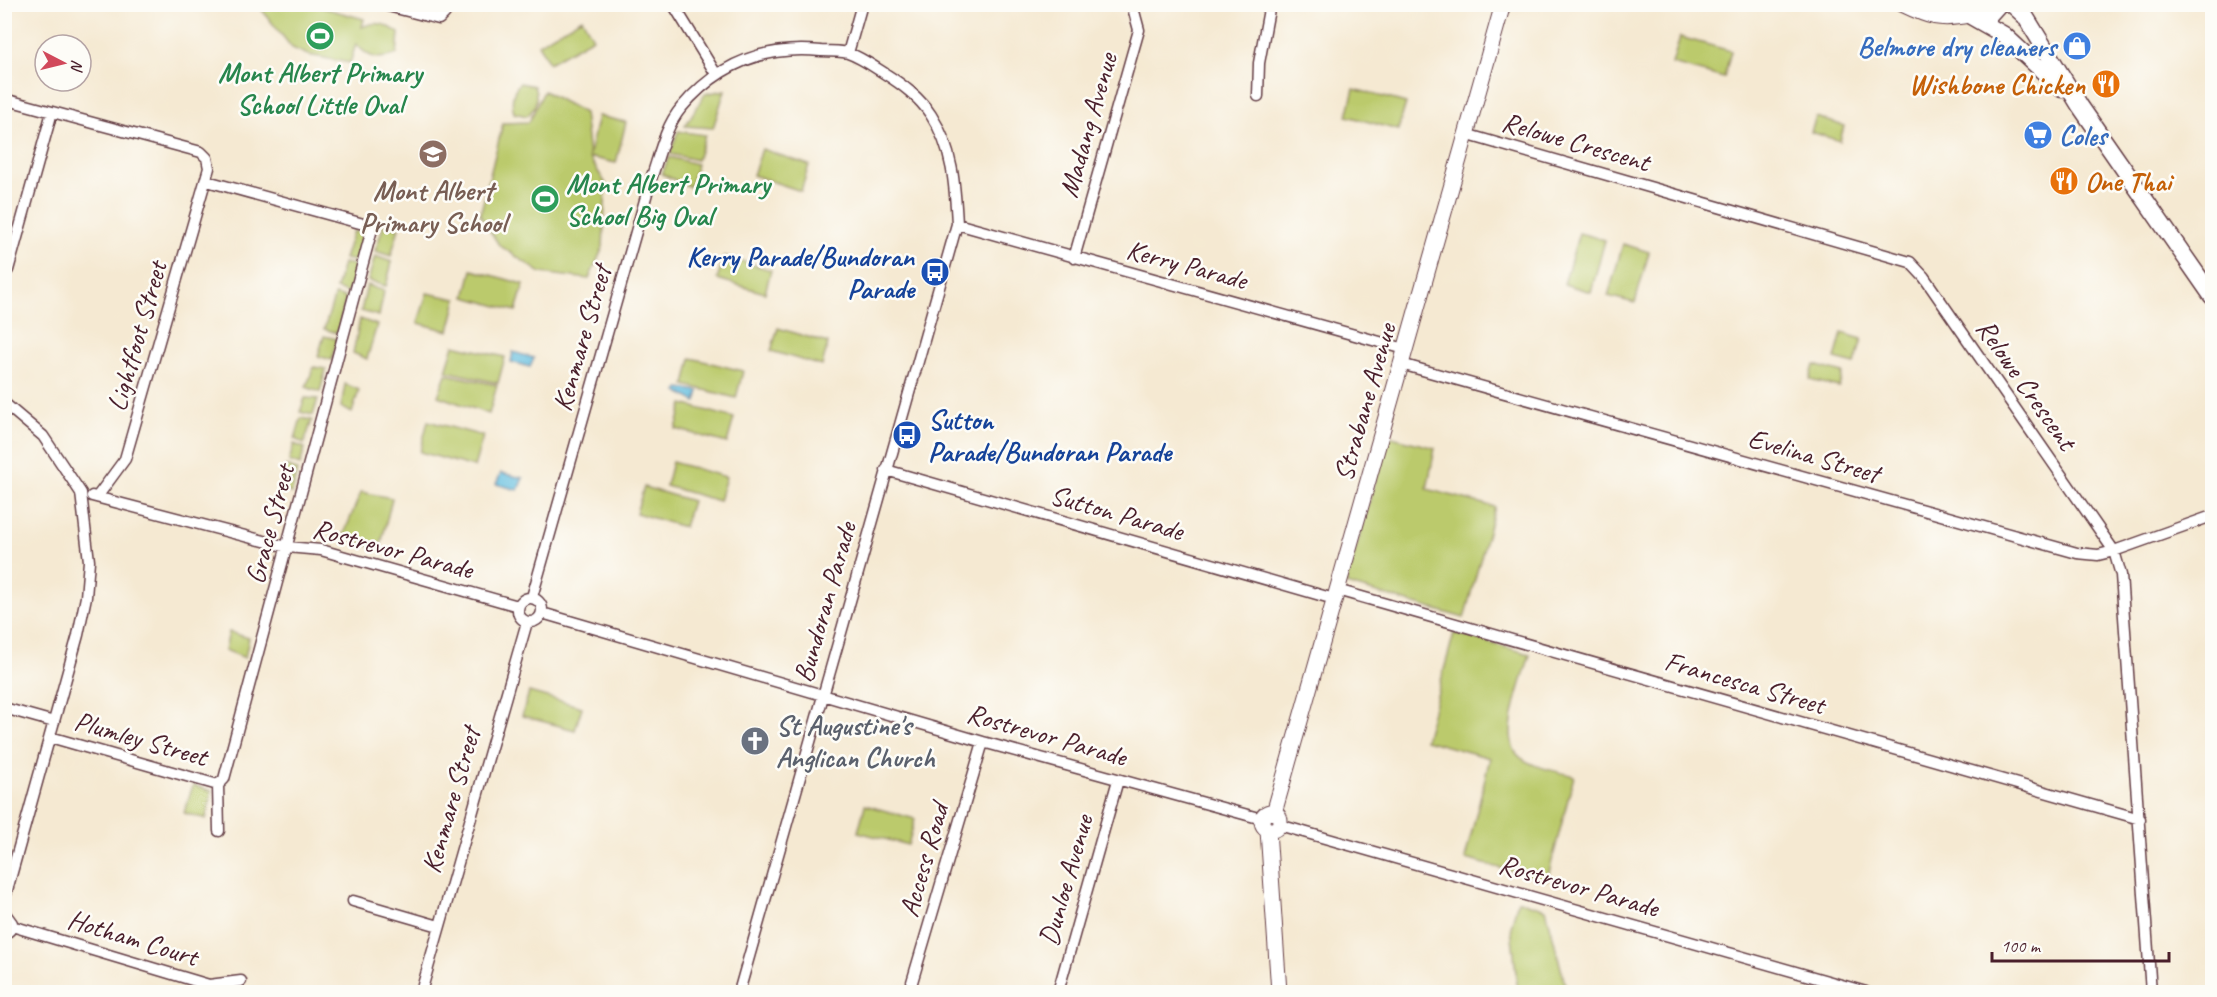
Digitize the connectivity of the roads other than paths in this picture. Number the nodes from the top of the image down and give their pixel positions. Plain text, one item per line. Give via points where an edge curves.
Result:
1 (380, 4) edge
2 (448, 4) edge
3 (673, 4) edge
4 (862, 4) edge
5 (1132, 4) edge
6 (1270, 4) edge
7 (1503, 4) edge
8 (1902, 4) edge
9 (1999, 4) edge
10 (2012, 4) edge
11 (2025, 10) edge
12 (1968, 12) edge
13 (848, 53) junction
14 (716, 74) junction
15 (1258, 96) dead end
16 (4, 99) edge
17 (2080, 106) junction
18 (52, 112) junction
19 (1465, 134) junction
20 (207, 181) junction
21 (957, 224) junction
22 (1074, 258) junction
23 (8, 270) dead end
24 (2212, 296) edge
25 (1403, 357) junction
26 (4, 403) edge
27 (886, 470) junction
28 (81, 493) junction
29 (97, 497) junction
30 (2212, 516) edge
31 (287, 547) junction
32 (2114, 551) junction
33 (1336, 594) junction
34 (532, 597) junction
35 (518, 606) junction
36 (542, 613) junction
37 (528, 622) junction
38 (824, 694) junction
39 (4, 708) edge
40 (54, 722) junction
41 (50, 737) junction
42 (983, 742) junction
43 (1118, 780) junction
44 (218, 784) junction
45 (2140, 819) junction
46 (1271, 822) junction
47 (219, 831) dead end
48 (353, 901) dead end
49 (4, 902) edge
50 (4, 912) edge
51 (12, 926) junction
52 (439, 926) junction
53 (4, 935) edge
54 (241, 981) dead end
55 (421, 993) edge
56 (739, 993) edge
57 (912, 993) edge
58 (1058, 993) edge
59 (1279, 993) edge
60 (1866, 993) edge
61 (2151, 993) edge

1 - 2 street via 439,19
3 - 14 street
4 - 13 street
5 - 22 street, Madang Avenue via 1138,30
6 - 15 street via 1259,63
7 - 19 street, Strabane Avenue
8 - 12 street via 1944,19
9 - 12 main road via 1989,15
10 - 11 main road
11 - 17 main road
12 - 17 main road via 2009,40
13 - 14 street, Kenmare Street via 803,49 764,52
13 - 21 street, Bundoran Parade via 914,93 931,116 950,154
14 - 34 street, Kenmare Street via 679,110 651,179
16 - 18 street
17 - 24 main road
18 - 20 street via 201,152 207,158
18 - 23 street
19 - 25 street, Strabane Avenue
19 - 32 street, Relowe Crescent via 1910,262
20 - 29 street, Lightfoot Street via 125,459
20 - 31 street, Grace Street via 372,229
21 - 22 street, Kerry Parade
21 - 27 street, Bundoran Parade
22 - 25 street, Kerry Parade
25 - 32 street, Evelina Street via 2077,553 2098,555
25 - 33 street, Strabane Avenue
26 - 28 street via 44,436
27 - 33 street, Sutton Parade
27 - 38 street, Bundoran Parade
28 - 29 street, Rostrevor Parade
28 - 40 street via 89,561 86,597
29 - 31 street, Rostrevor Parade
30 - 32 street, Evelina Street
31 - 35 street, Rostrevor Parade via 321,550
31 - 44 street, Grace Street via 224,779
32 - 45 street, Relowe Crescent via 2121,575
33 - 45 street, Francesca Street
33 - 46 street, Strabane Avenue
34 - 35 street via 523,599
34 - 36 street via 540,602
35 - 37 street via 519,615
36 - 37 street
36 - 38 street, Rostrevor Parade
37 - 52 street, Kenmare Street
38 - 42 street, Rostrevor Parade
38 - 56 street, Bundoran Parade
39 - 40 street
40 - 41 street
41 - 44 street, Plumley Street
41 - 49 street
42 - 43 street, Rostrevor Parade
42 - 57 street, Access Road
43 - 46 street, Rostrevor Parade
43 - 58 street, Dunloe Avenue
44 - 47 street, Grace Street
45 - 61 street, Relowe Crescent
46 - 59 street, Strabane Avenue
46 - 60 street, Rostrevor Parade
48 - 52 street
50 - 51 street via 10,916
51 - 53 street
51 - 54 street, Hotham Court via 209,985
52 - 55 street, Kenmare Street

